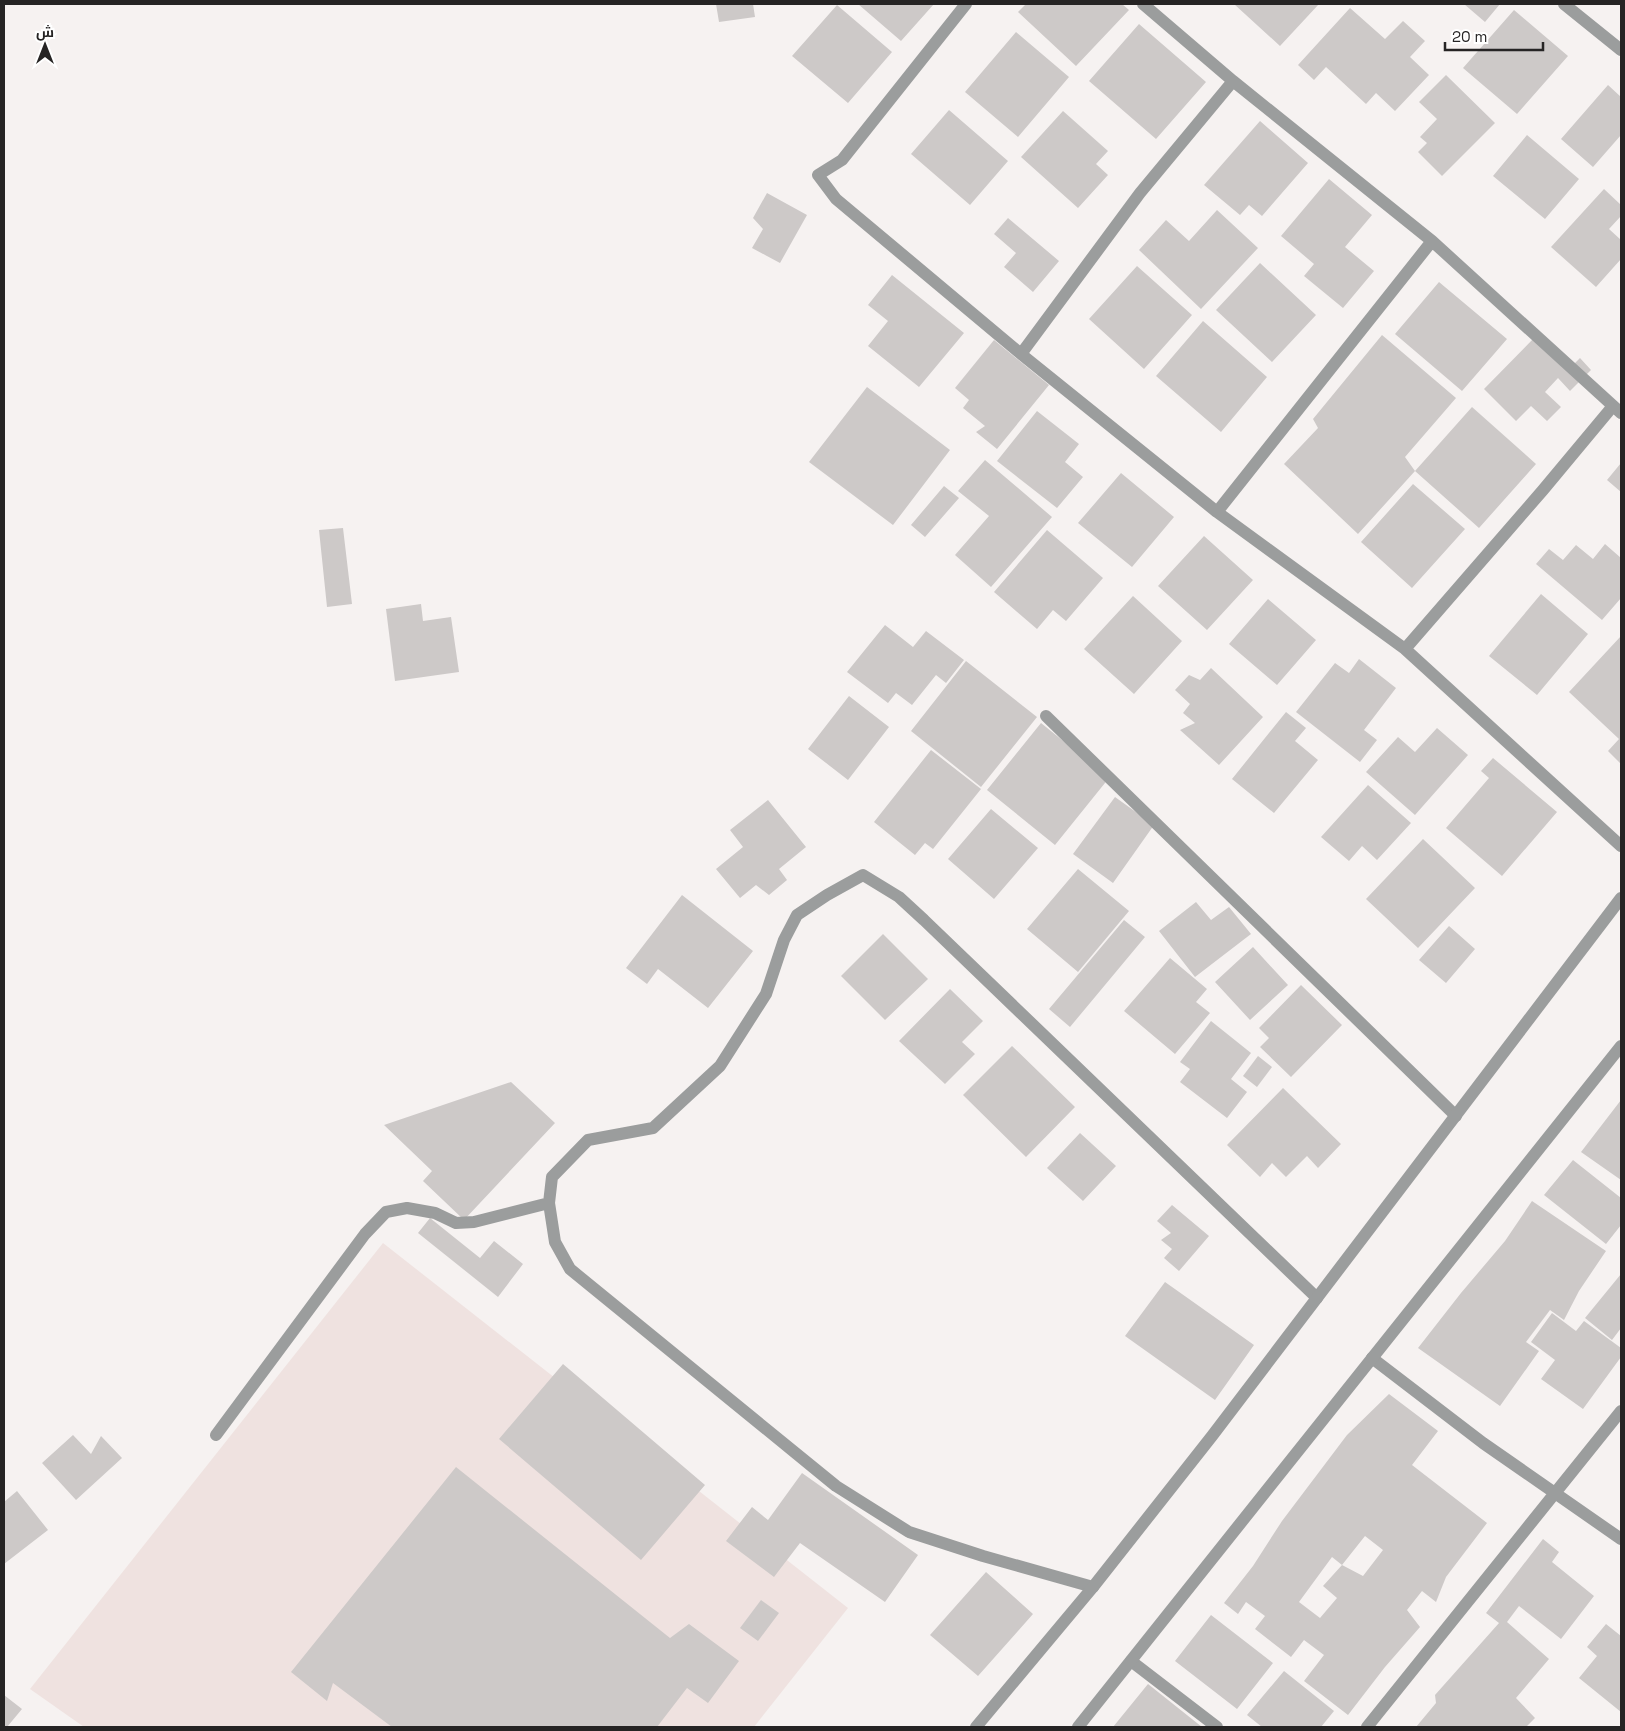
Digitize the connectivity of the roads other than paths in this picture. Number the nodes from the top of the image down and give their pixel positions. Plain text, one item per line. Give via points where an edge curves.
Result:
1 (966, 4) edge
2 (1143, 4) edge
3 (1564, 4) edge
4 (1621, 50) edge
5 (1233, 81) junction
6 (1432, 241) junction
7 (1022, 354) junction
8 (1617, 410) edge
9 (1217, 512) junction
10 (1404, 649) junction
11 (1046, 716) dead end
12 (1621, 846) edge
13 (1621, 898) edge
14 (1621, 1046) edge
15 (1456, 1116) junction
16 (549, 1203) junction
17 (1317, 1298) junction
18 (1372, 1358) junction
19 (1621, 1411) edge
20 (216, 1435) dead end
21 (1557, 1493) junction
22 (1621, 1539) edge
23 (1093, 1587) junction
24 (1131, 1661) junction
25 (976, 1727) edge
26 (1078, 1727) edge
27 (1217, 1727) edge
28 (1367, 1727) edge

1 - 7 street via 842,160 818,175 836,199
2 - 5 street
3 - 4 street
5 - 6 street
5 - 7 street via 1140,193
6 - 8 street
6 - 9 street
7 - 9 street
8 - 10 street via 1542,490
9 - 10 street
10 - 12 street
11 - 15 street
13 - 15 street
14 - 18 street
15 - 17 street
16 - 17 street via 552,1177 588,1140 653,1128 720,1066 766,994 784,940 797,915 862,875 899,897 924,920
16 - 20 street via 474,1222 456,1223 435,1213 407,1208 386,1212 365,1234
16 - 23 street via 555,1242 570,1269 836,1486 910,1532
17 - 23 street
18 - 21 street via 1483,1443
18 - 24 street
19 - 21 street
21 - 22 street
21 - 28 street
23 - 25 street
24 - 26 street
24 - 27 street

